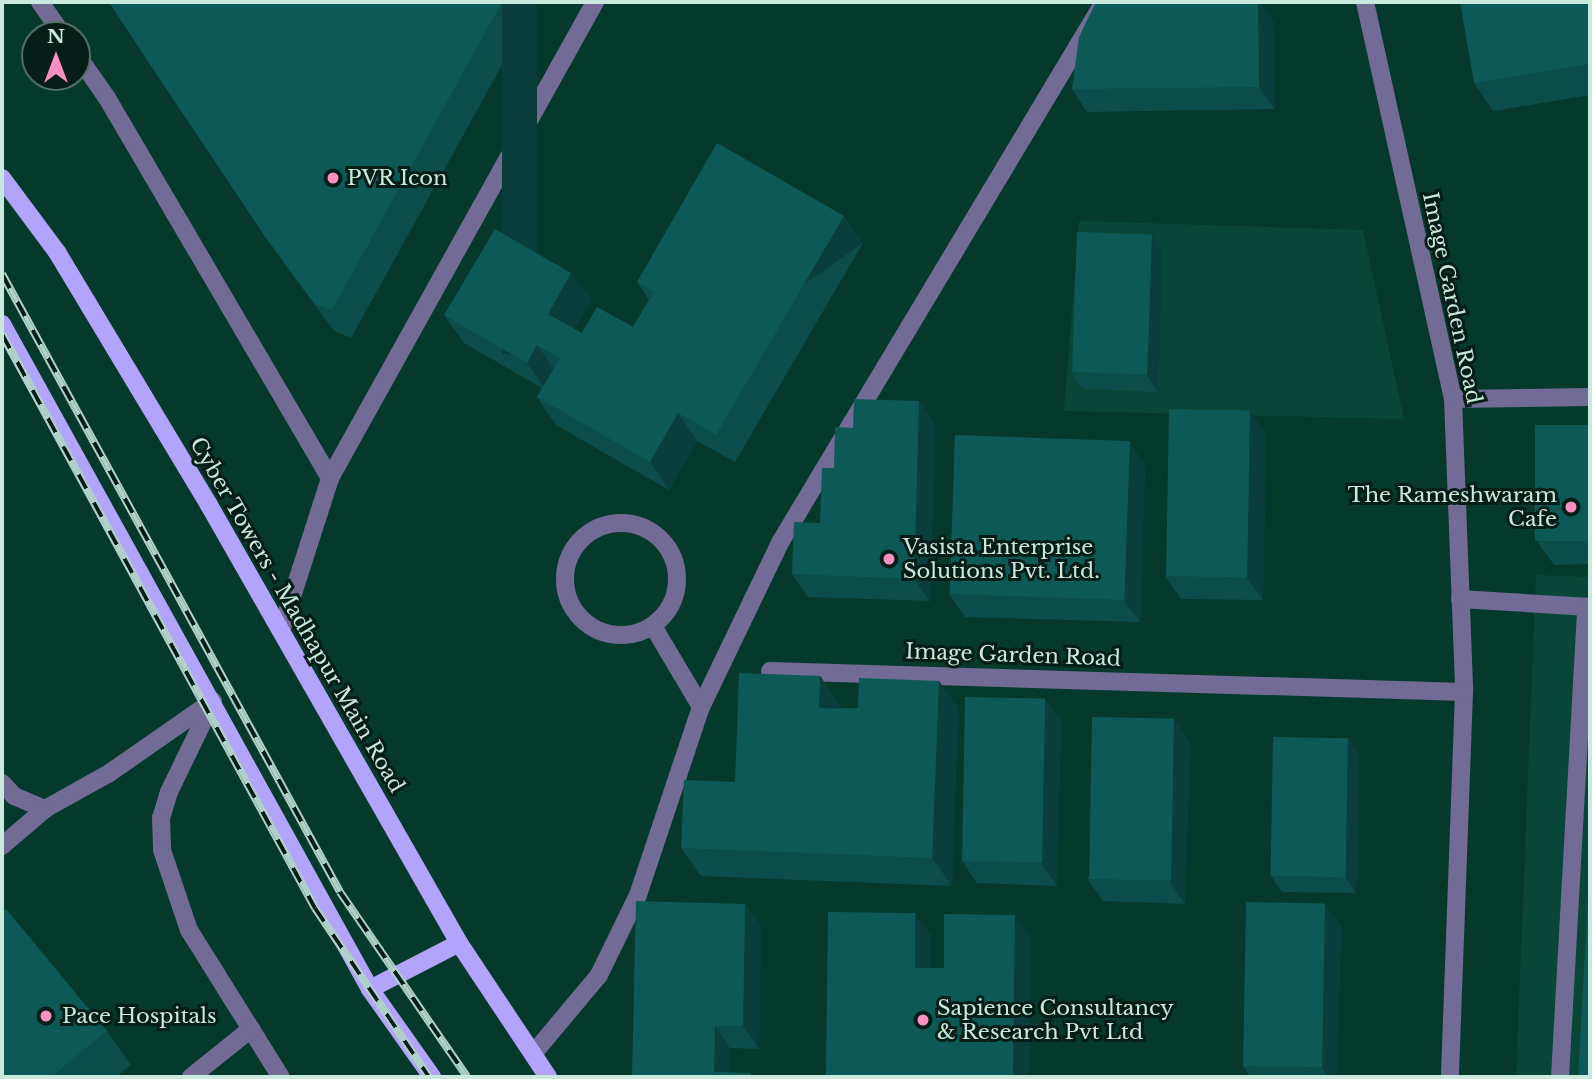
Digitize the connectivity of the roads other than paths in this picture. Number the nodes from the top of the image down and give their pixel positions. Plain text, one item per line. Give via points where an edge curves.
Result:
1 (40, 2) edge
2 (595, 2) edge
3 (1104, 2) edge
4 (1366, 2) edge
5 (53, 21) edge
6 (91, 75) edge
7 (2, 178) edge
8 (2, 324) edge
9 (1590, 397) edge
10 (1453, 399) junction
11 (330, 478) junction
12 (1460, 599) junction
13 (1588, 607) edge
14 (653, 626) junction
15 (281, 631) junction
16 (770, 671) edge
17 (1464, 692) junction
18 (213, 701) junction
19 (701, 707) junction
20 (2, 783) edge
21 (46, 809) junction
22 (2, 846) edge
23 (459, 943) junction
24 (370, 989) junction
25 (251, 1029) junction
26 (533, 1054) junction
27 (191, 1077) edge
28 (281, 1077) edge
29 (432, 1077) edge
30 (548, 1077) edge
31 (1450, 1077) edge
32 (1560, 1077) edge

1 - 5 street
2 - 11 street
3 - 19 street via 781,541
4 - 10 street, Image Garden Road
6 - 11 street
7 - 15 main road, Cyber Towers - Madhapur Main Road via 57,252
8 - 18 main road
9 - 10 street
10 - 12 street, Image Garden Road
11 - 15 street
12 - 13 street
12 - 17 street, Image Garden Road
13 - 32 street
14 - 14 street via 617,635 599,631 572,606 566,589 572,552 599,527 635,525 666,545 675,560 675,596
14 - 19 street
15 - 23 main road, Cyber Towers - Madhapur Main Road
16 - 17 street, Image Garden Road
17 - 31 street, Image Garden Road
18 - 21 street via 108,774
18 - 24 main road
18 - 25 street via 169,792 161,818 162,850 189,930
19 - 26 street via 638,895 599,975
20 - 21 street via 14,796
21 - 22 street
23 - 24 main road
23 - 26 main road, Cyber Towers - Madhapur Main Road
24 - 29 main road
25 - 27 street
25 - 28 street
26 - 30 main road, Cyber Towers - Madhapur Main Road

